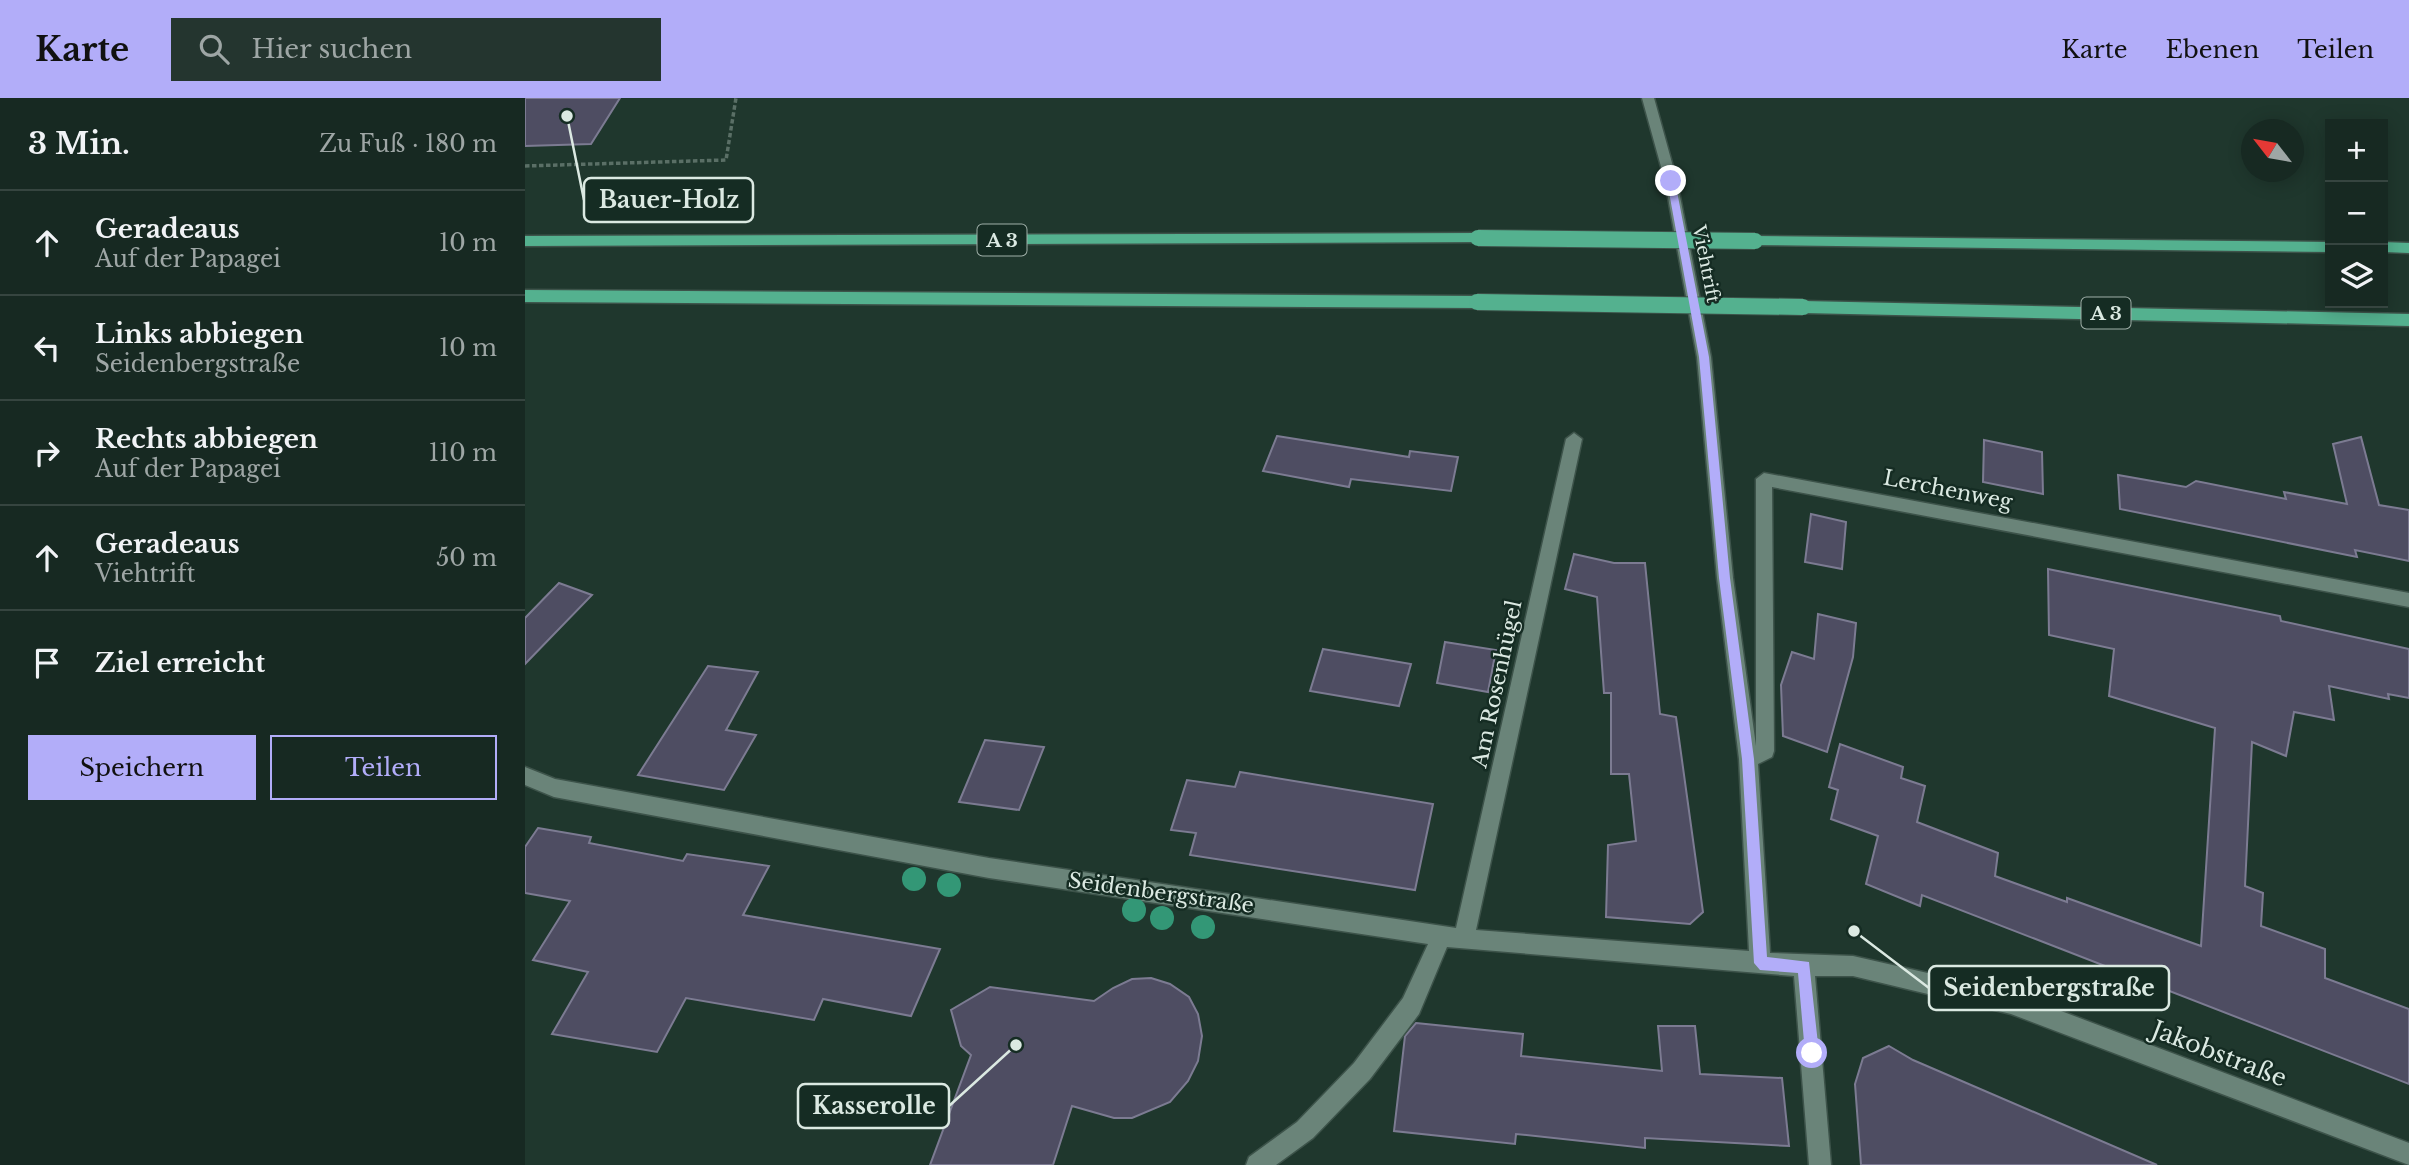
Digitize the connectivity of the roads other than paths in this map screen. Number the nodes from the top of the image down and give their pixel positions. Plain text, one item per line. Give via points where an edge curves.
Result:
1 (1648, 98) edge
2 (525, 241) edge
3 (2325, 247) edge
4 (2388, 247) edge
5 (2409, 248) edge
6 (525, 296) edge
7 (2409, 320) edge
8 (1574, 439) dead end
9 (2409, 600) edge
10 (1748, 759) junction
11 (525, 776) edge
12 (1453, 937) junction
13 (1760, 963) junction
14 (1804, 966) junction
15 (2409, 1154) edge
16 (1257, 1165) edge
17 (1820, 1165) edge

1 - 10 street, Viehtrift via 1671,181 1704,357
2 - 3 highway, A 3, bridge via 1478,238
4 - 5 highway
6 - 7 highway, A 3, bridge via 1477,302
8 - 12 street, Am Rosenhügel
9 - 10 street, Lerchenweg via 1764,479 1765,751
10 - 13 street, Viehtrift
11 - 12 street, Seidenbergstraße via 554,788 989,868
12 - 13 street, Seidenbergstraße
12 - 16 street, Am Rosenhügel via 1411,1006 1361,1071 1305,1130
13 - 14 street, Seidenbergstraße
14 - 15 street, Jakobstraße via 1853,966 2011,1003
14 - 17 street

